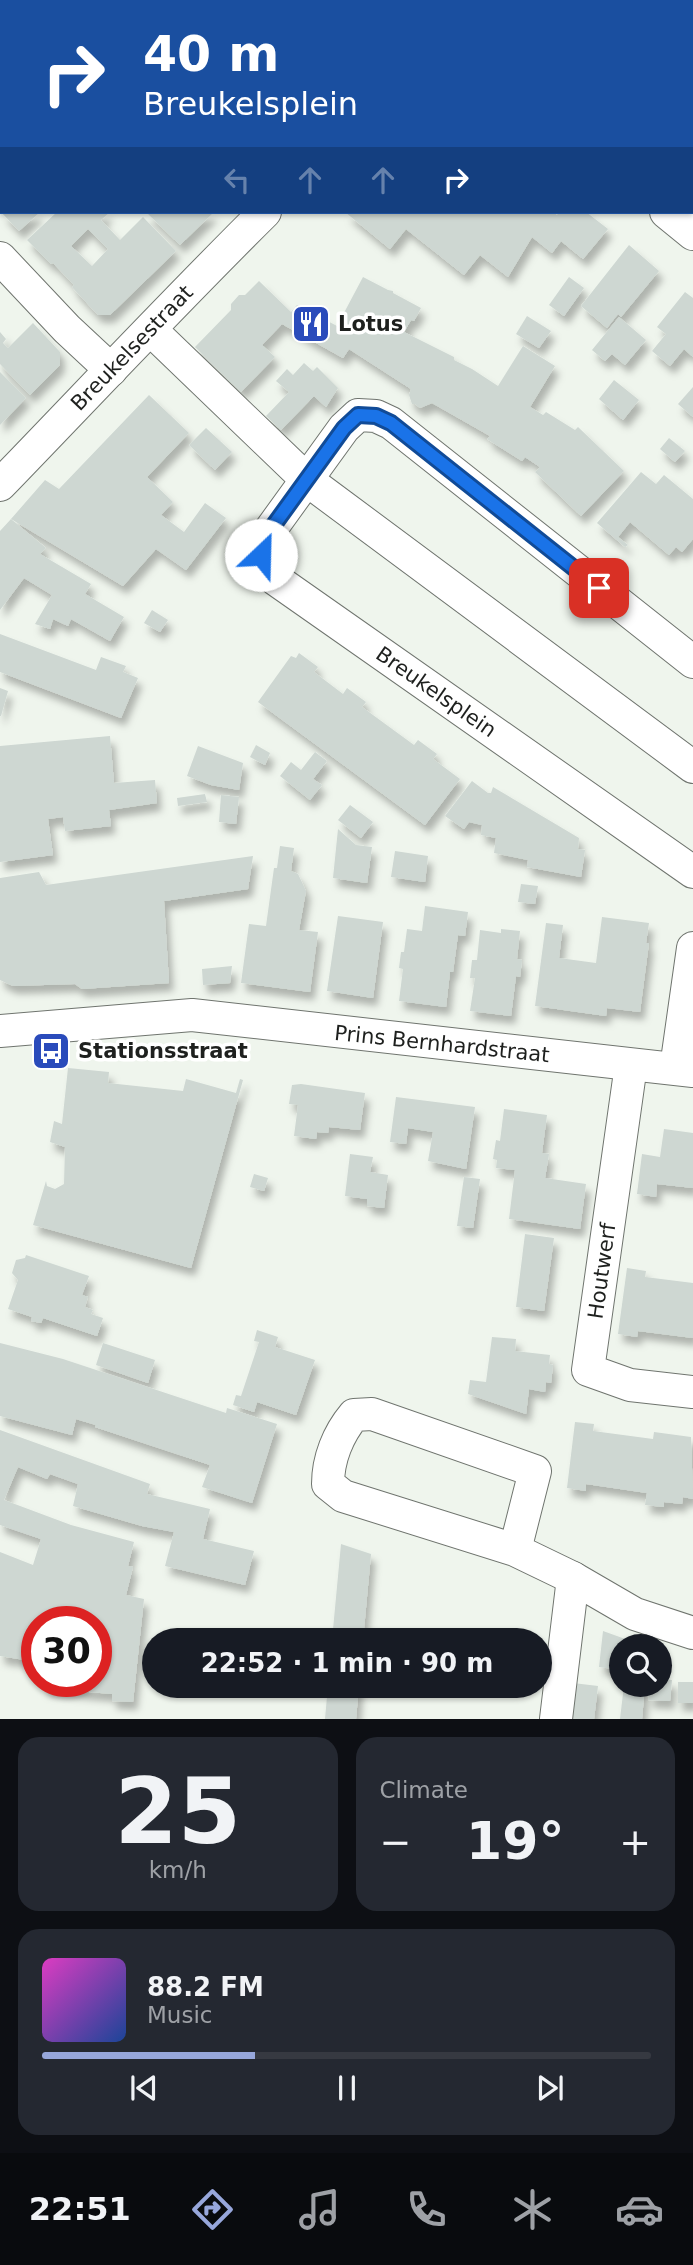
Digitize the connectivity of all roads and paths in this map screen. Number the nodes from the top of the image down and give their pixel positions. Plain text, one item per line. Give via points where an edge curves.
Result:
1 (263, 214) edge
2 (668, 214) edge
3 (693, 234) edge
4 (0, 258) edge
5 (151, 330) junction
6 (111, 370) junction
7 (307, 480) junction
8 (0, 485) edge
9 (693, 662) edge
10 (693, 767) edge
11 (693, 872) edge
12 (693, 947) edge
13 (0, 1031) edge
14 (631, 1065) junction
15 (685, 1070) edge
16 (693, 1392) edge
17 (515, 1550) junction
18 (573, 1578) junction
19 (693, 1633) edge
20 (556, 1719) edge

1 - 5 street, Breukelsestraat
2 - 3 street
4 - 6 street
5 - 6 street, Breukelsestraat
5 - 7 street
6 - 8 street, Breukelsestraat
7 - 9 street, Breukelsplein via 358,415 391,423
7 - 10 street
7 - 11 street, Breukelsplein via 263,540 265,568 275,579
12 - 15 street
13 - 14 street, Prins Bernhardstraat via 192,1015
14 - 15 street, Prins Bernhardstraat
14 - 16 street, Houtwerf via 588,1370 630,1385
17 - 17 street via 535,1471 372,1414 354,1415 343,1428 328,1467 328,1484 343,1496
17 - 18 street
18 - 19 street via 635,1614
18 - 20 street

